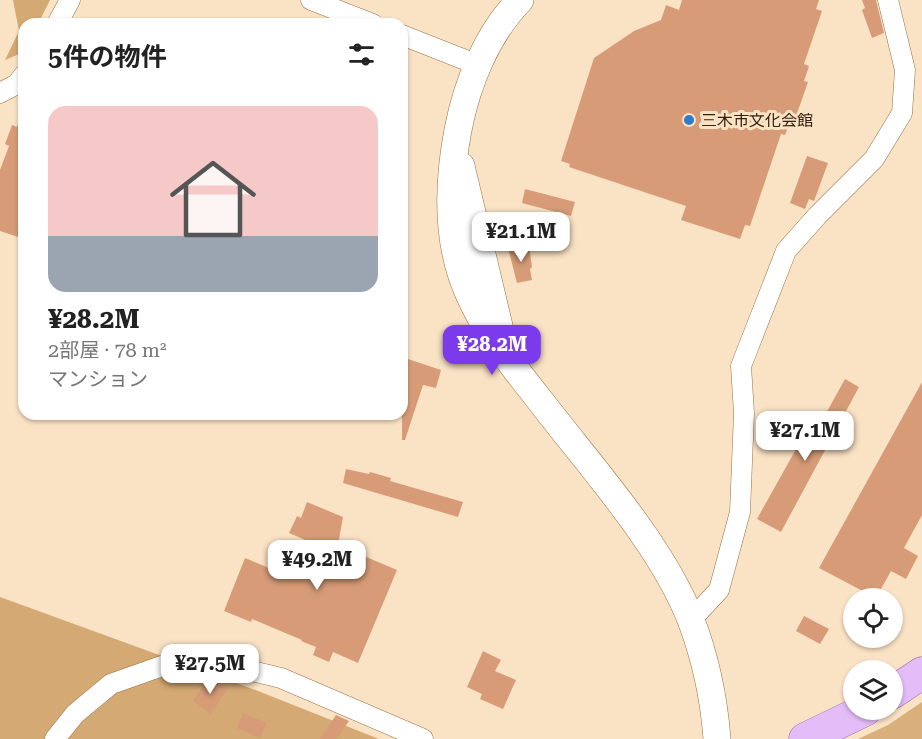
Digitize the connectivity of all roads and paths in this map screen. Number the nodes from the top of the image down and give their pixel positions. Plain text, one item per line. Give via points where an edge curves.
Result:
1 (70, 0) edge
2 (311, 0) edge
3 (520, 0) edge
4 (888, 0) edge
5 (60, 18) edge
6 (358, 18) edge
7 (408, 37) edge
8 (478, 65) junction
9 (18, 83) edge
10 (0, 93) edge
11 (691, 620) junction
12 (922, 673) edge
13 (903, 686) edge
14 (844, 720) edge
15 (55, 739) edge
16 (423, 739) edge
17 (717, 739) edge
18 (805, 739) edge

1 - 5 street
2 - 6 street
3 - 8 street
4 - 11 street via 905,70 902,113 874,159 786,251 741,366 744,413 740,512 719,590
7 - 8 street
8 - 11 street via 465,100 450,179 451,219 461,273 507,358 639,530
9 - 10 street
11 - 17 street via 707,678
12 - 13 main road
14 - 18 main road
15 - 16 street via 75,714 111,684 162,666 214,662 281,678

